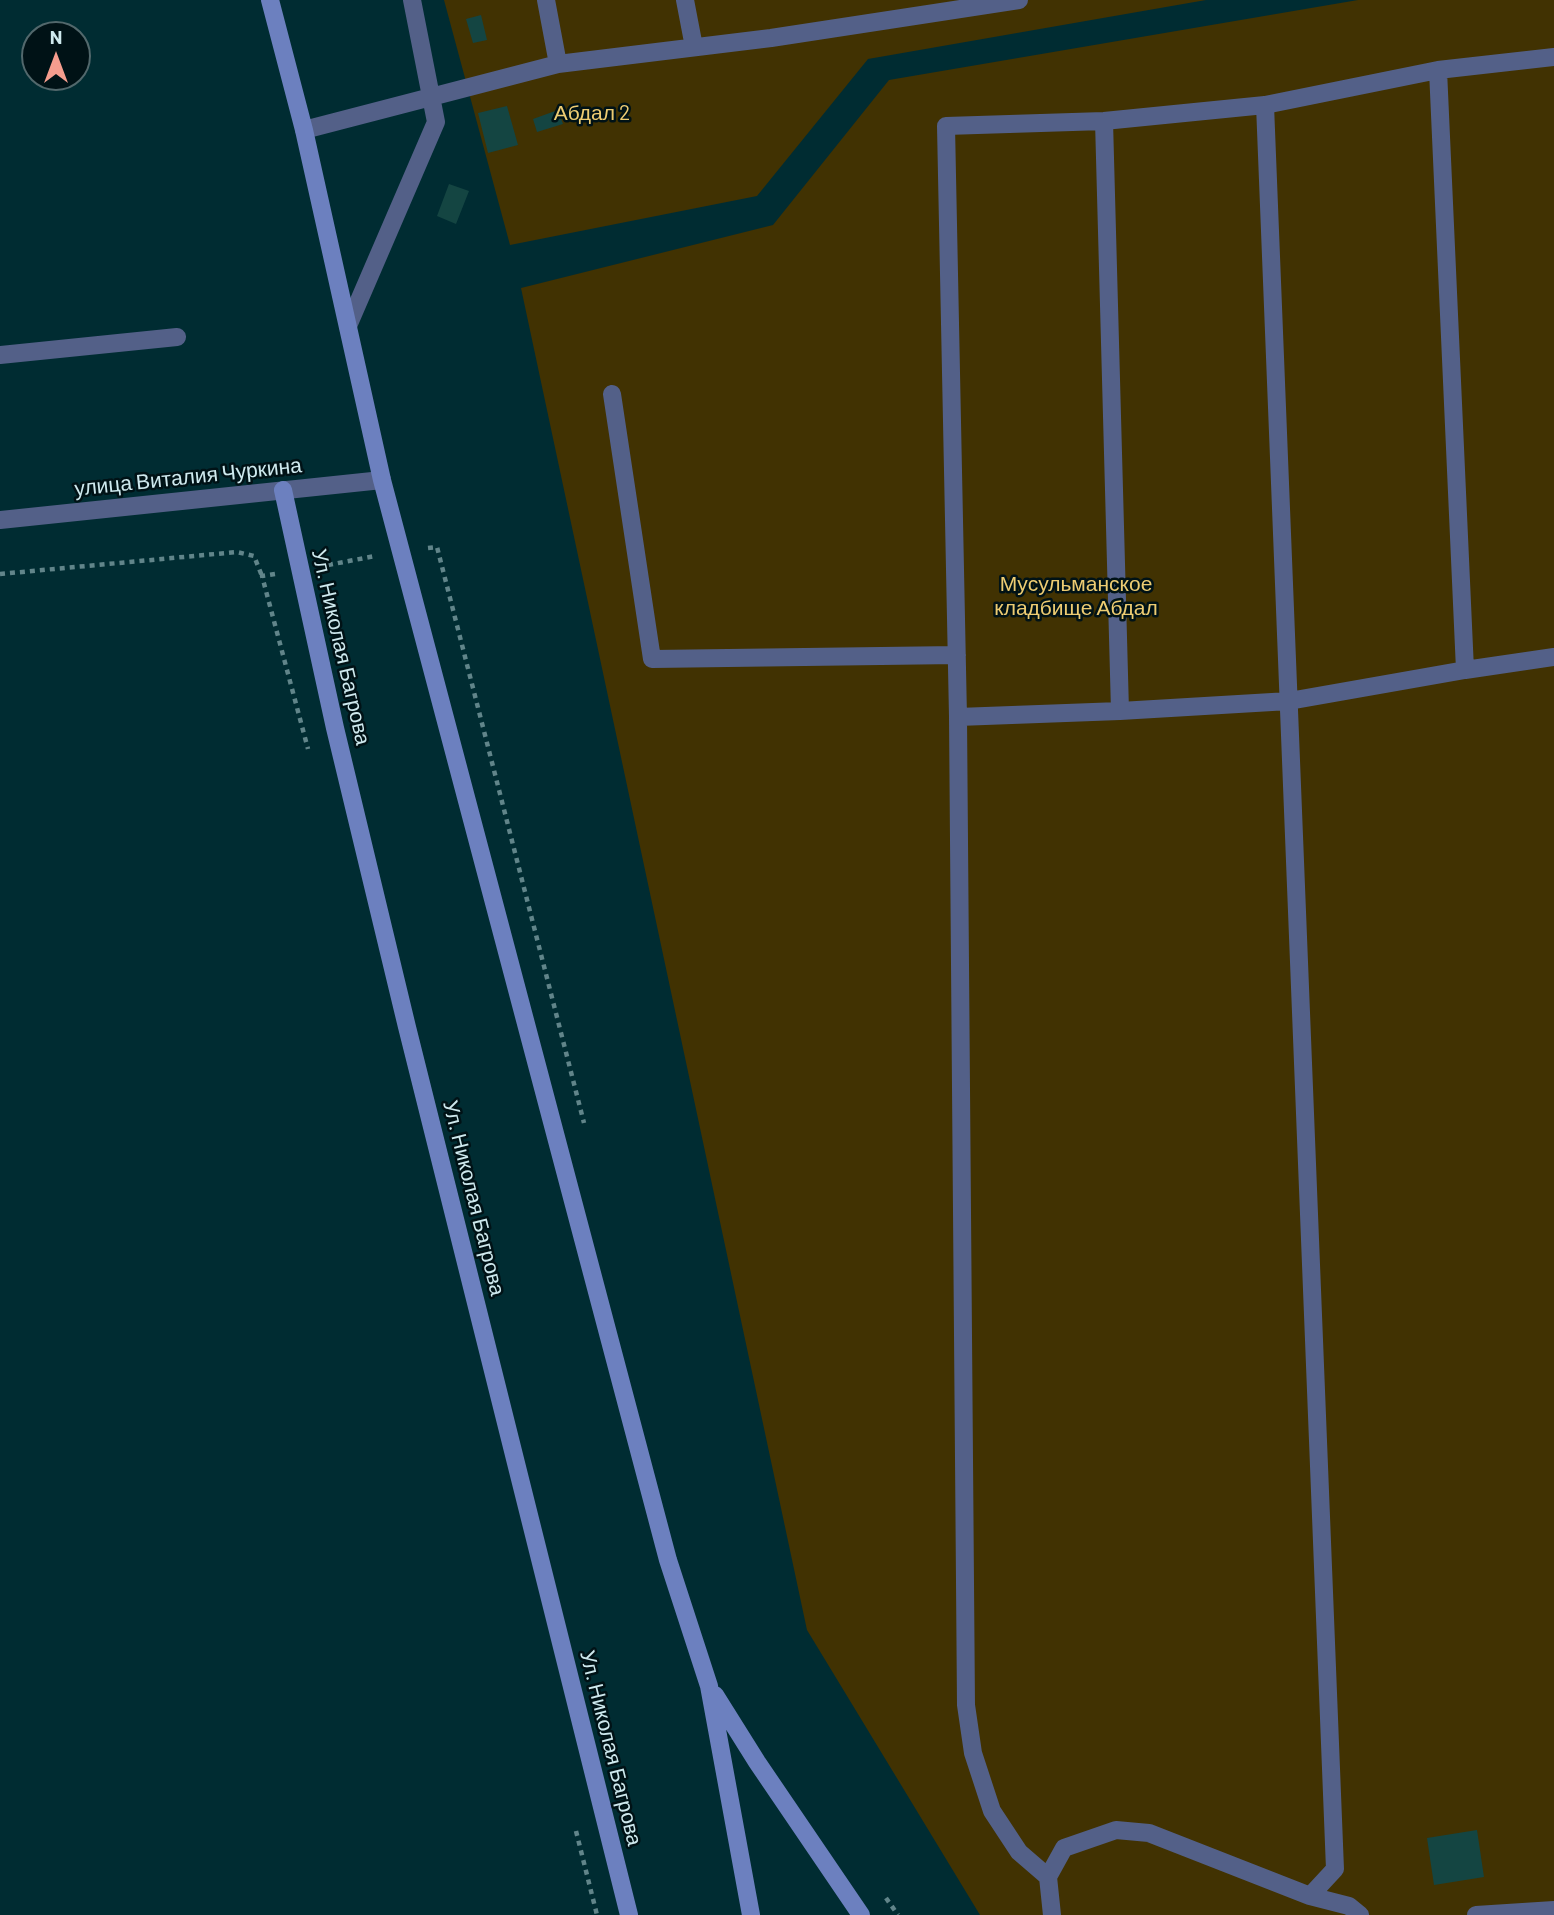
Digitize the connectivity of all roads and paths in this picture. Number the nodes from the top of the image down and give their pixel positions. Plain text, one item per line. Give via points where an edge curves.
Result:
1 (270, 0) edge
2 (412, 0) edge
3 (546, 0) edge
4 (685, 0) edge
5 (1018, 0) edge
6 (694, 47) junction
7 (1554, 57) edge
8 (558, 64) junction
9 (1438, 70) junction
10 (431, 98) junction
11 (1265, 105) junction
12 (1104, 121) junction
13 (303, 130) junction
14 (348, 326) junction
15 (177, 337) dead end
16 (0, 355) edge
17 (612, 394) dead end
18 (382, 480) junction
19 (283, 490) junction
20 (0, 520) edge
21 (401, 552) junction
22 (300, 570) junction
23 (0, 574) edge
24 (262, 576) junction
25 (957, 654) junction
26 (1554, 657) edge
27 (1465, 670) junction
28 (1289, 701) junction
29 (1120, 710) junction
30 (958, 717) junction
31 (309, 750) dead end
32 (586, 1130) dead end
33 (709, 1686) junction
34 (573, 1820) dead end
35 (1048, 1877) junction
36 (884, 1895) dead end
37 (1310, 1896) junction
38 (1554, 1910) edge
39 (597, 1915) edge
40 (629, 1915) edge
41 (751, 1915) edge
42 (862, 1915) edge
43 (898, 1915) edge
44 (1052, 1915) edge
45 (1360, 1915) edge
46 (1476, 1915) edge

1 - 13 main road
2 - 10 street
3 - 8 street
4 - 6 street
5 - 6 street
6 - 8 street
7 - 9 street
8 - 10 street
9 - 11 street
9 - 27 street
10 - 13 street
10 - 14 street via 436,122
11 - 12 street
11 - 28 street
12 - 25 street via 946,126
12 - 29 street
13 - 14 main road
14 - 18 main road
15 - 16 street
17 - 25 street via 652,659
18 - 19 street, улица Виталия Чуркина
18 - 21 main road
19 - 20 street, улица Виталия Чуркина
19 - 22 main road, Ул. Николая Багрова
21 - 22 path
21 - 32 path via 437,547
21 - 33 main road via 668,1560
22 - 24 path
22 - 40 main road, Ул. Николая Багрова via 407,1027
23 - 24 path via 237,552 254,556
24 - 31 path
25 - 30 street
26 - 27 street
27 - 28 street
28 - 29 street
28 - 37 street via 1335,1869
29 - 30 street
30 - 35 street via 966,1705 973,1754 992,1811 1019,1852
33 - 41 main road
33 - 42 main road
34 - 39 path
35 - 37 street via 1065,1848 1116,1830 1149,1833
35 - 44 street
36 - 43 path
37 - 45 street via 1349,1906
38 - 46 street

